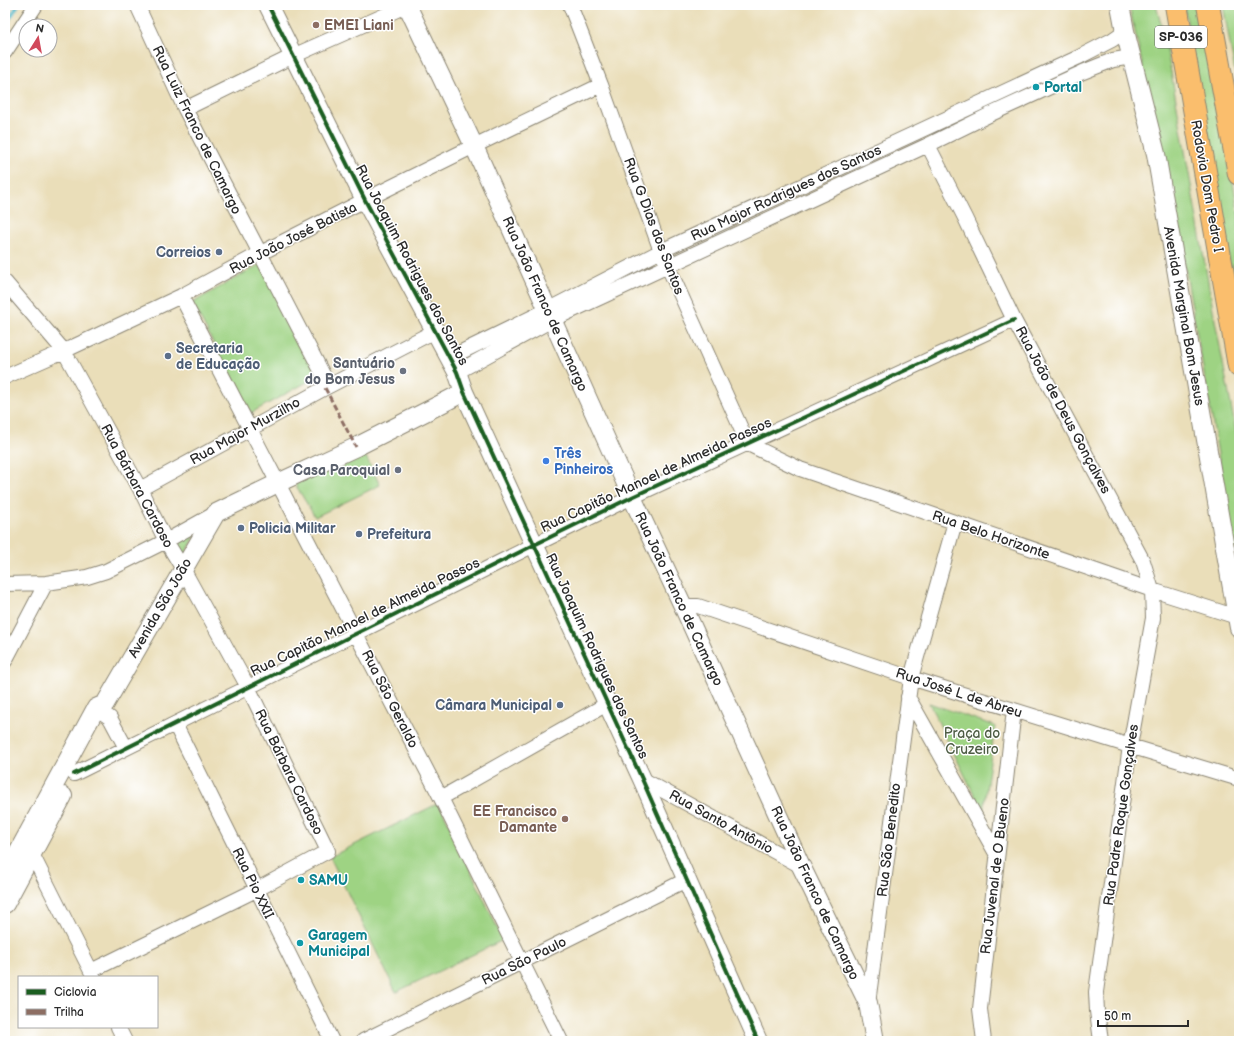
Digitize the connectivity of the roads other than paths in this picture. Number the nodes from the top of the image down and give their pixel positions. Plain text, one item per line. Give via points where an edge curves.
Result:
1 (36, 5) edge
2 (137, 5) edge
3 (268, 5) edge
4 (407, 5) edge
5 (570, 5) edge
6 (1120, 5) edge
7 (1161, 5) edge
8 (1176, 5) edge
9 (1208, 5) edge
10 (1125, 31) junction
11 (5, 52) edge
12 (293, 56) junction
13 (1132, 57) junction
14 (1077, 58) junction
15 (1187, 68) junction
16 (1083, 72) junction
17 (601, 85) junction
18 (985, 100) junction
19 (185, 109) junction
20 (991, 114) junction
21 (928, 145) junction
22 (474, 146) junction
23 (1239, 174) edge
24 (365, 200) junction
25 (661, 251) junction
26 (259, 254) junction
27 (668, 266) junction
28 (5, 282) edge
29 (181, 296) junction
30 (550, 315) junction
31 (1014, 320) junction
32 (435, 331) junction
33 (64, 351) junction
34 (453, 365) junction
35 (1239, 366) edge
36 (5, 378) edge
37 (329, 386) junction
38 (464, 392) junction
39 (250, 428) junction
40 (748, 444) junction
41 (278, 483) junction
42 (140, 489) junction
43 (632, 497) junction
44 (216, 513) junction
45 (955, 522) junction
46 (166, 541) junction
47 (534, 544) junction
48 (183, 569) junction
49 (46, 583) junction
50 (5, 584) edge
51 (1152, 590) junction
52 (683, 606) junction
53 (1238, 623) edge
54 (356, 633) junction
55 (5, 661) edge
56 (911, 678) junction
57 (248, 687) junction
58 (908, 697) junction
59 (607, 704) junction
60 (102, 709) junction
61 (1014, 710) junction
62 (175, 724) junction
63 (1130, 746) junction
64 (126, 748) junction
65 (74, 774) junction
66 (1236, 778) dead end
67 (642, 779) junction
68 (441, 798) junction
69 (26, 851) junction
70 (998, 856) junction
71 (801, 866) junction
72 (5, 876) edge
73 (686, 880) junction
74 (256, 890) junction
75 (5, 904) edge
76 (521, 962) junction
77 (92, 974) edge
78 (868, 1003) junction
79 (118, 1028) edge
80 (125, 1041) edge
81 (332, 1041) edge
82 (363, 1041) edge
83 (561, 1041) edge
84 (758, 1041) edge
85 (875, 1041) edge
86 (984, 1041) edge
87 (1101, 1041) edge

1 - 11 street
2 - 19 street, Rua Luiz Franco de Camargo
3 - 12 street, Rua Joaquim Rodrigues dos Santos
4 - 12 street
4 - 22 street, Rua João Franco de Camargo
5 - 17 street, Rua G Dias dos Santos
6 - 10 street, Avenida Marginal Bom Jesus
7 - 15 highway
8 - 15 highway, Rodovia Dom Pedro I / SP-036
9 - 23 highway, SP-036
10 - 13 street, Avenida Marginal Bom Jesus
10 - 14 street, Rua Major Rodrigues dos Santos
12 - 19 street
12 - 24 street, Rua Joaquim Rodrigues dos Santos
13 - 16 street, Rua Major Rodrigues dos Santos via 1113,60
13 - 53 street, Avenida Marginal Bom Jesus via 1156,154
14 - 16 street
14 - 18 street, Rua Major Rodrigues dos Santos
15 - 35 highway, Rodovia Dom Pedro I / SP-036
16 - 20 street, Rua Major Rodrigues dos Santos
17 - 22 street, Rua João José Batista
17 - 25 street, Rua G Dias dos Santos
18 - 20 street
18 - 25 street, Rua Major Rodrigues dos Santos
19 - 26 street, Rua Luiz Franco de Camargo
20 - 21 street, Rua Major Rodrigues dos Santos
21 - 27 street, Rua Major Rodrigues dos Santos
21 - 31 street, Rua João de Deus Gonçalves
22 - 24 street, Rua João José Batista
22 - 30 street, Rua João Franco de Camargo
24 - 26 street, Rua João José Batista
24 - 32 street, Rua Joaquim Rodrigues dos Santos
25 - 27 street, Rua G Dias dos Santos
25 - 30 street, Rua Major Rodrigues dos Santos
26 - 29 street, Rua João José Batista
26 - 37 street, Rua Luiz Franco de Camargo
27 - 30 street, Rua Major Rodrigues dos Santos
27 - 40 street, Rua G Dias dos Santos
28 - 33 street, Rua Bárbara Cardoso
29 - 33 street, Rua João José Batista
29 - 39 street, Rua São Geraldo
30 - 34 street, Rua Major Rodrigues dos Santos
30 - 43 street, Rua João Franco de Camargo
31 - 40 street, Rua Capitão Manoel de Almeida Passos
31 - 51 street, Rua João de Deus Gonçalves via 1143,561
32 - 34 street, Rua Joaquim Rodrigues dos Santos
32 - 37 street, Rua Major Murzilho
33 - 36 street, Rua João José Batista
33 - 42 street, Rua Bárbara Cardoso
34 - 38 street, Rua Joaquim Rodrigues dos Santos
37 - 39 street, Rua Major Murzilho
38 - 41 street
38 - 47 street, Rua Joaquim Rodrigues dos Santos
39 - 41 street, Rua São Geraldo
39 - 42 street, Rua Major Murzilho
40 - 43 street, Rua Capitão Manoel de Almeida Passos
40 - 45 street, Rua Belo Horizonte via 800,469
41 - 44 street
41 - 54 street, Rua São Geraldo
42 - 46 street, Rua Bárbara Cardoso
43 - 47 street, Rua Capitão Manoel de Almeida Passos
43 - 52 street, Rua João Franco de Camargo
44 - 46 street
44 - 48 street, Avenida São João
45 - 51 street, Rua Belo Horizonte
45 - 56 street
46 - 48 street, Rua Bárbara Cardoso
46 - 49 street via 106,571 87,577
47 - 54 street, Rua Capitão Manoel de Almeida Passos
47 - 59 street, Rua Joaquim Rodrigues dos Santos
48 - 57 street, Rua Bárbara Cardoso
48 - 60 street, Avenida São João
49 - 50 street
49 - 55 street
51 - 53 street, Rua Belo Horizonte
51 - 63 street, Rua Padre Roque Gonçalves via 1153,618
52 - 56 street, Rua José L de Abreu via 698,606
52 - 71 street, Rua João Franco de Camargo
54 - 57 street, Rua Capitão Manoel de Almeida Passos
54 - 68 street, Rua São Geraldo
56 - 58 street, Rua São Benedito
56 - 61 street, Rua José L de Abreu
57 - 62 street, Rua Capitão Manoel de Almeida Passos
57 - 74 street, Rua Bárbara Cardoso via 328,851
58 - 70 street
58 - 78 street, Rua São Benedito
59 - 67 street, Rua Joaquim Rodrigues dos Santos
59 - 68 street
60 - 64 street via 110,718
60 - 65 street, Avenida São João
60 - 69 street, Avenida São João
61 - 63 street, Rua José L de Abreu
61 - 70 street, Rua Juvenal de O Bueno
62 - 64 street, Rua Capitão Manoel de Almeida Passos
62 - 74 street, Rua Pio XXII
63 - 66 street, Rua José L de Abreu
63 - 87 street, Rua Padre Roque Gonçalves via 1096,992
64 - 65 street, Rua Capitão Manoel de Almeida Passos
65 - 69 street, Avenida São João
67 - 71 street, Rua Santo Antônio
67 - 73 street, Rua Joaquim Rodrigues dos Santos
68 - 76 street, Rua São Geraldo
69 - 72 street, Avenida São João
69 - 75 street, Avenida São João
69 - 77 street
70 - 86 street, Rua Juvenal de O Bueno via 980,1009
71 - 78 street, Rua João Franco de Camargo
73 - 76 street, Rua São Paulo
73 - 84 street, Rua Joaquim Rodrigues dos Santos
74 - 77 street
74 - 81 street, Rua Pio XXII
76 - 82 street, Rua São Paulo
76 - 83 street, Rua São Geraldo
78 - 85 street, Rua João Franco de Camargo
79 - 80 street

